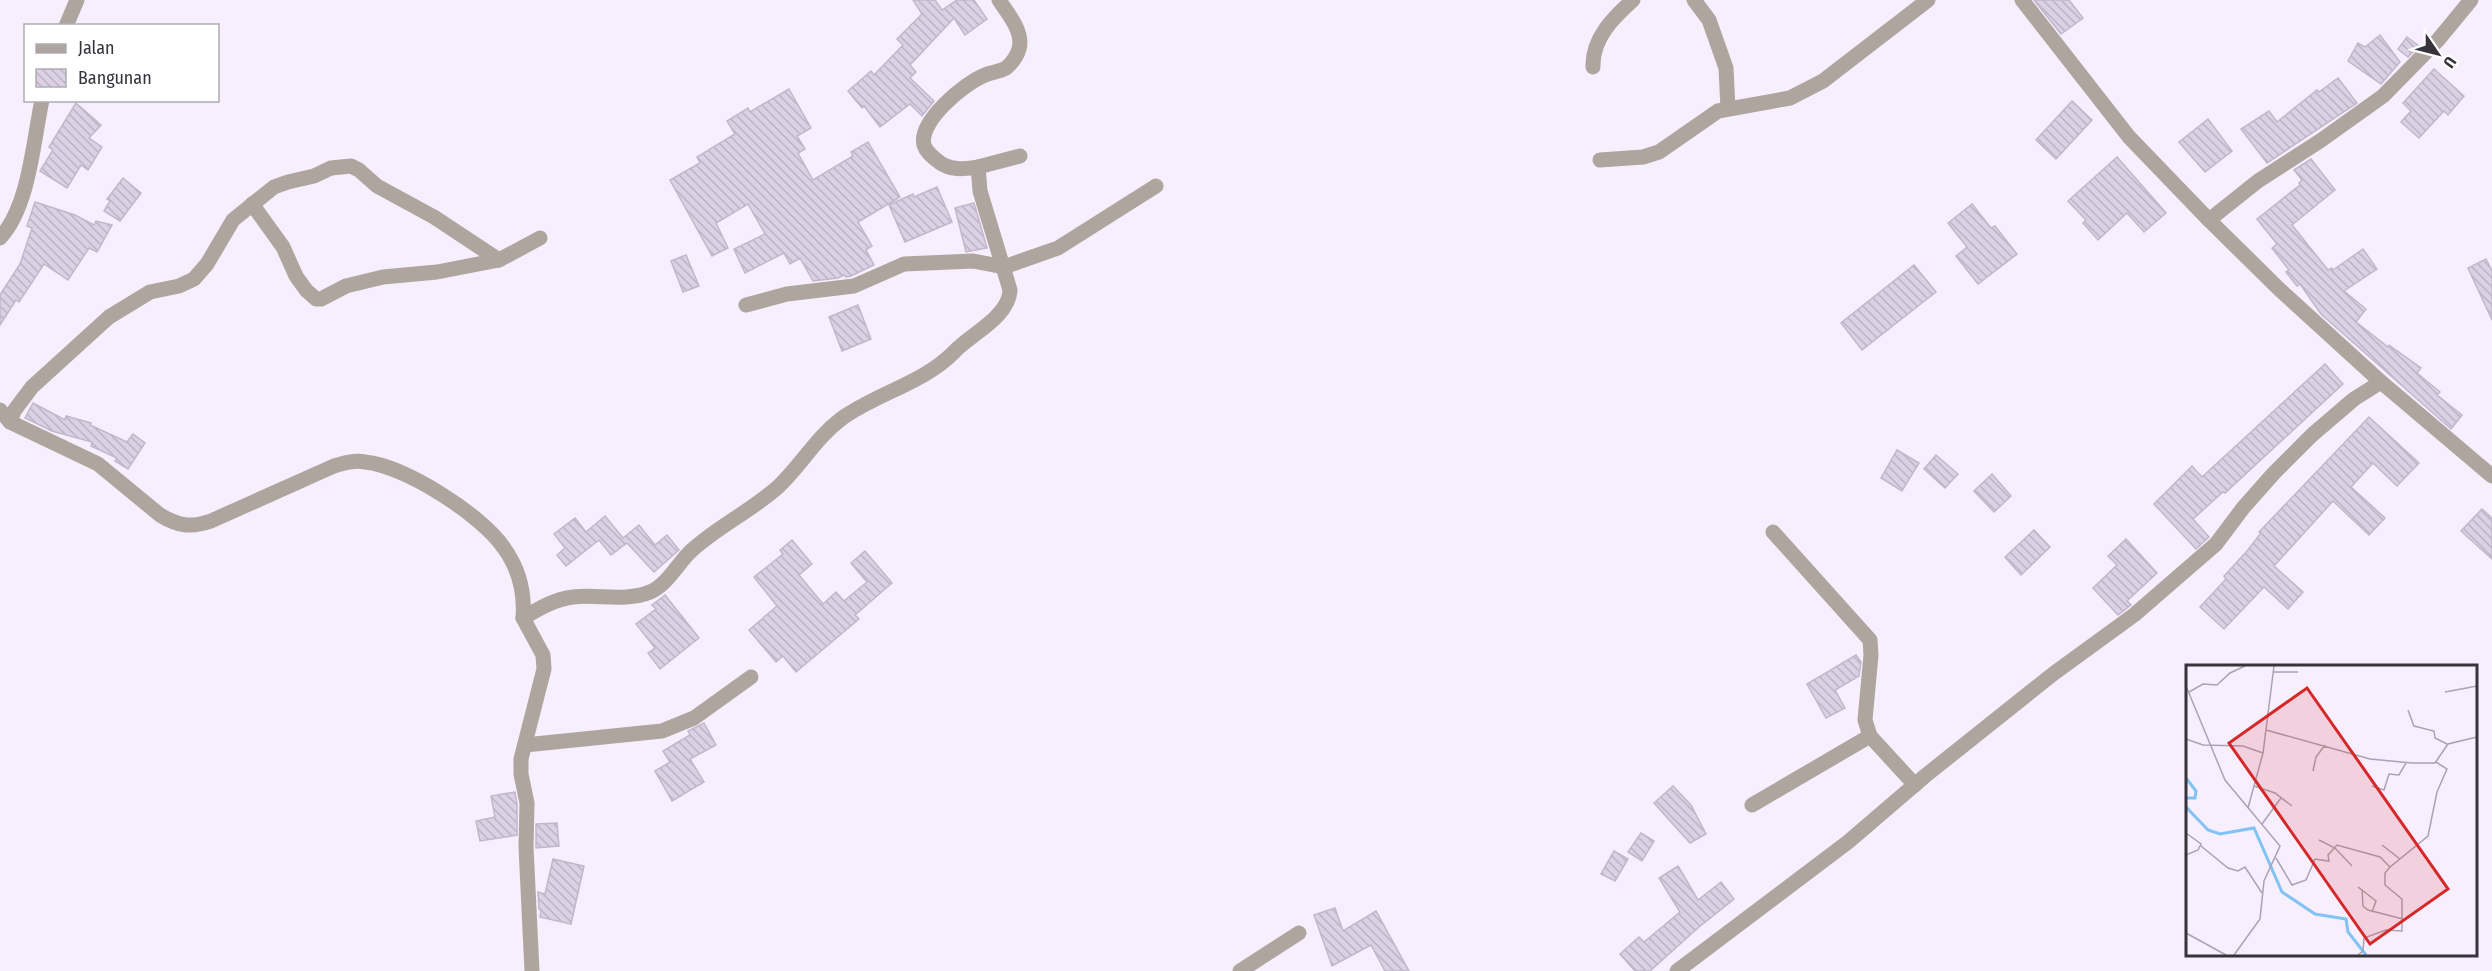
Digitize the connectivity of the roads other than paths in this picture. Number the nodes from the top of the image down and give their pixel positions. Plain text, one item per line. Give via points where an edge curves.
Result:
1 (77, 0) edge
2 (999, 0) edge
3 (1633, 0) edge
4 (1694, 0) edge
5 (1928, 0) edge
6 (2022, 0) edge
7 (2471, 0) edge
8 (67, 24) edge
9 (1593, 66) dead end
10 (42, 102) edge
11 (1728, 110) junction
12 (1020, 156) dead end
13 (1600, 160) dead end
14 (978, 167) junction
15 (1156, 186) dead end
16 (252, 204) junction
17 (2209, 220) junction
18 (0, 238) edge
19 (540, 238) dead end
20 (499, 260) junction
21 (1004, 267) junction
22 (746, 305) dead end
23 (2381, 382) junction
24 (0, 410) edge
25 (10, 422) junction
26 (2492, 476) edge
27 (1773, 532) dead end
28 (523, 618) junction
29 (750, 677) dead end
30 (1870, 736) junction
31 (525, 746) junction
32 (1915, 785) junction
33 (1752, 805) dead end
34 (1299, 933) dead end
35 (532, 971) edge
36 (1240, 971) edge
37 (1677, 971) edge

1 - 8 street
2 - 14 street via 1017,30 1019,51 1004,69 984,76 951,99 934,116 924,134 927,151 942,164 957,170
3 - 9 street via 1601,35 1593,52
4 - 11 street via 1709,20 1726,68
5 - 11 street via 1806,92 1775,103
6 - 17 street via 2129,137
7 - 17 street via 2383,96 2258,180
10 - 18 street via 21,204 14,222
11 - 13 street via 1709,116 1659,152
12 - 14 street
14 - 21 street via 980,190
15 - 21 street via 1058,248
16 - 20 street via 274,187 331,168 351,166
16 - 20 street via 283,247 306,291 316,299 383,277 445,271
16 - 25 street via 233,220 194,279 150,292 109,318 32,387
17 - 23 street
19 - 20 street
21 - 22 street via 973,261 904,264 854,286 787,294
21 - 28 street via 1010,290 1000,312 949,358 841,419 777,488 708,536 660,586 649,592 621,596 573,597
23 - 26 street
23 - 32 street via 2312,435 2243,508 2216,544 2134,615 2053,674
24 - 25 street
25 - 28 street via 98,464 160,515 184,526 211,521 334,466 350,462 396,470 442,495 495,536 521,583
27 - 30 street via 1869,640 1865,720
28 - 31 street via 543,656 544,669
29 - 31 street via 694,718 662,731
30 - 32 street
30 - 33 street
31 - 35 street via 520,774 528,810
32 - 37 street via 1848,842
34 - 36 street

